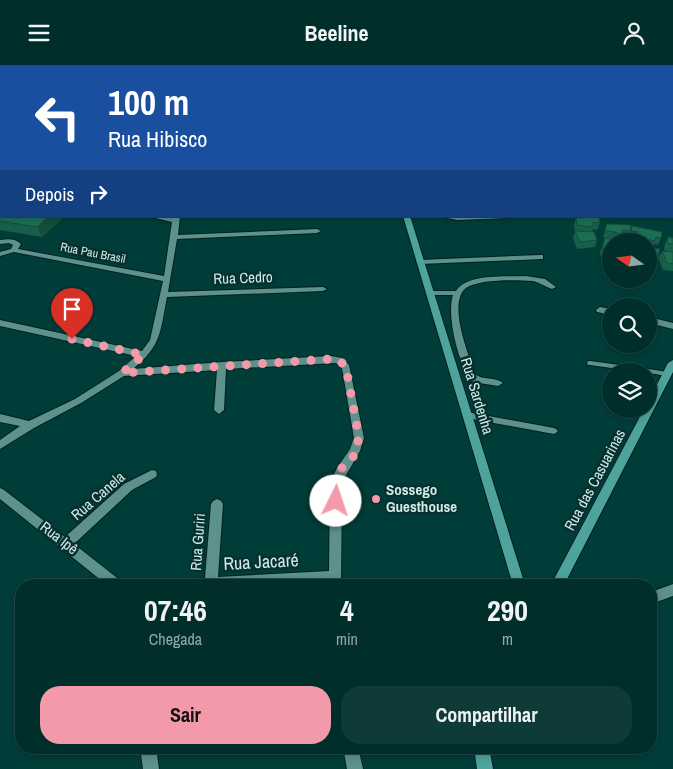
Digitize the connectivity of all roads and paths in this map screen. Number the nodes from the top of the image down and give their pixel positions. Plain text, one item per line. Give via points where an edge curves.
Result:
1 (490, 65) edge
2 (503, 65) edge
3 (159, 217) edge
4 (406, 217) edge
5 (449, 217) edge
6 (482, 217) edge
7 (177, 219) edge
8 (317, 231) dead end
9 (174, 237) junction
10 (0, 243) edge
11 (14, 250) junction
12 (0, 254) edge
13 (540, 257) dead end
14 (420, 262) junction
15 (167, 279) junction
16 (552, 287) dead end
17 (323, 289) dead end
18 (430, 293) junction
19 (458, 293) junction
20 (164, 295) junction
21 (657, 322) edge
22 (0, 323) edge
23 (673, 325) edge
24 (144, 355) junction
25 (590, 363) dead end
26 (673, 363) edge
27 (222, 365) junction
28 (602, 365) edge
29 (657, 372) edge
30 (122, 373) junction
31 (667, 374) junction
32 (498, 383) dead end
33 (219, 410) dead end
34 (467, 415) junction
35 (0, 418) edge
36 (30, 425) junction
37 (554, 431) dead end
38 (0, 445) edge
39 (152, 474) dead end
40 (0, 493) edge
41 (217, 504) dead end
42 (66, 543) junction
43 (110, 579) edge
44 (211, 579) edge
45 (335, 579) edge
46 (516, 579) edge
47 (560, 579) edge
48 (673, 590) edge
49 (657, 596) edge
50 (149, 754) edge
51 (352, 754) edge
52 (482, 754) edge
53 (151, 769) edge
54 (355, 769) edge
55 (485, 769) edge

1 - 2 street
3 - 7 street
4 - 14 street, Rua Sardenha
5 - 6 street
7 - 9 street
8 - 9 street
9 - 15 street
10 - 11 street, Rua Pau Brasil via 15,242
11 - 12 street, Rua Pau Brasil
11 - 15 street, Rua Pau Brasil
13 - 14 street
14 - 18 street, Rua Sardenha
15 - 20 street
16 - 19 street via 534,278 481,280 467,284
17 - 20 street, Rua Cedro
18 - 19 street
18 - 34 street, Rua Sardenha
19 - 32 street via 455,322 471,375 476,380
20 - 24 street via 154,340
21 - 23 street
22 - 24 street
24 - 30 street
25 - 28 lane
26 - 31 street, Rua das Casuarinas
27 - 30 street
27 - 33 street
27 - 45 street via 339,360 346,367 359,438 357,449 339,471 336,483
29 - 31 lane
30 - 36 street via 78,401
31 - 47 street, Rua das Casuarinas
34 - 37 lane
34 - 46 street, Rua Sardenha
35 - 36 street
36 - 38 street
39 - 42 street, Rua Canela via 128,487
40 - 42 street, Rua Ipê
41 - 44 street, Rua Guriri
42 - 43 street, Rua Ipê
48 - 49 street
50 - 53 street
51 - 54 street
52 - 55 street

